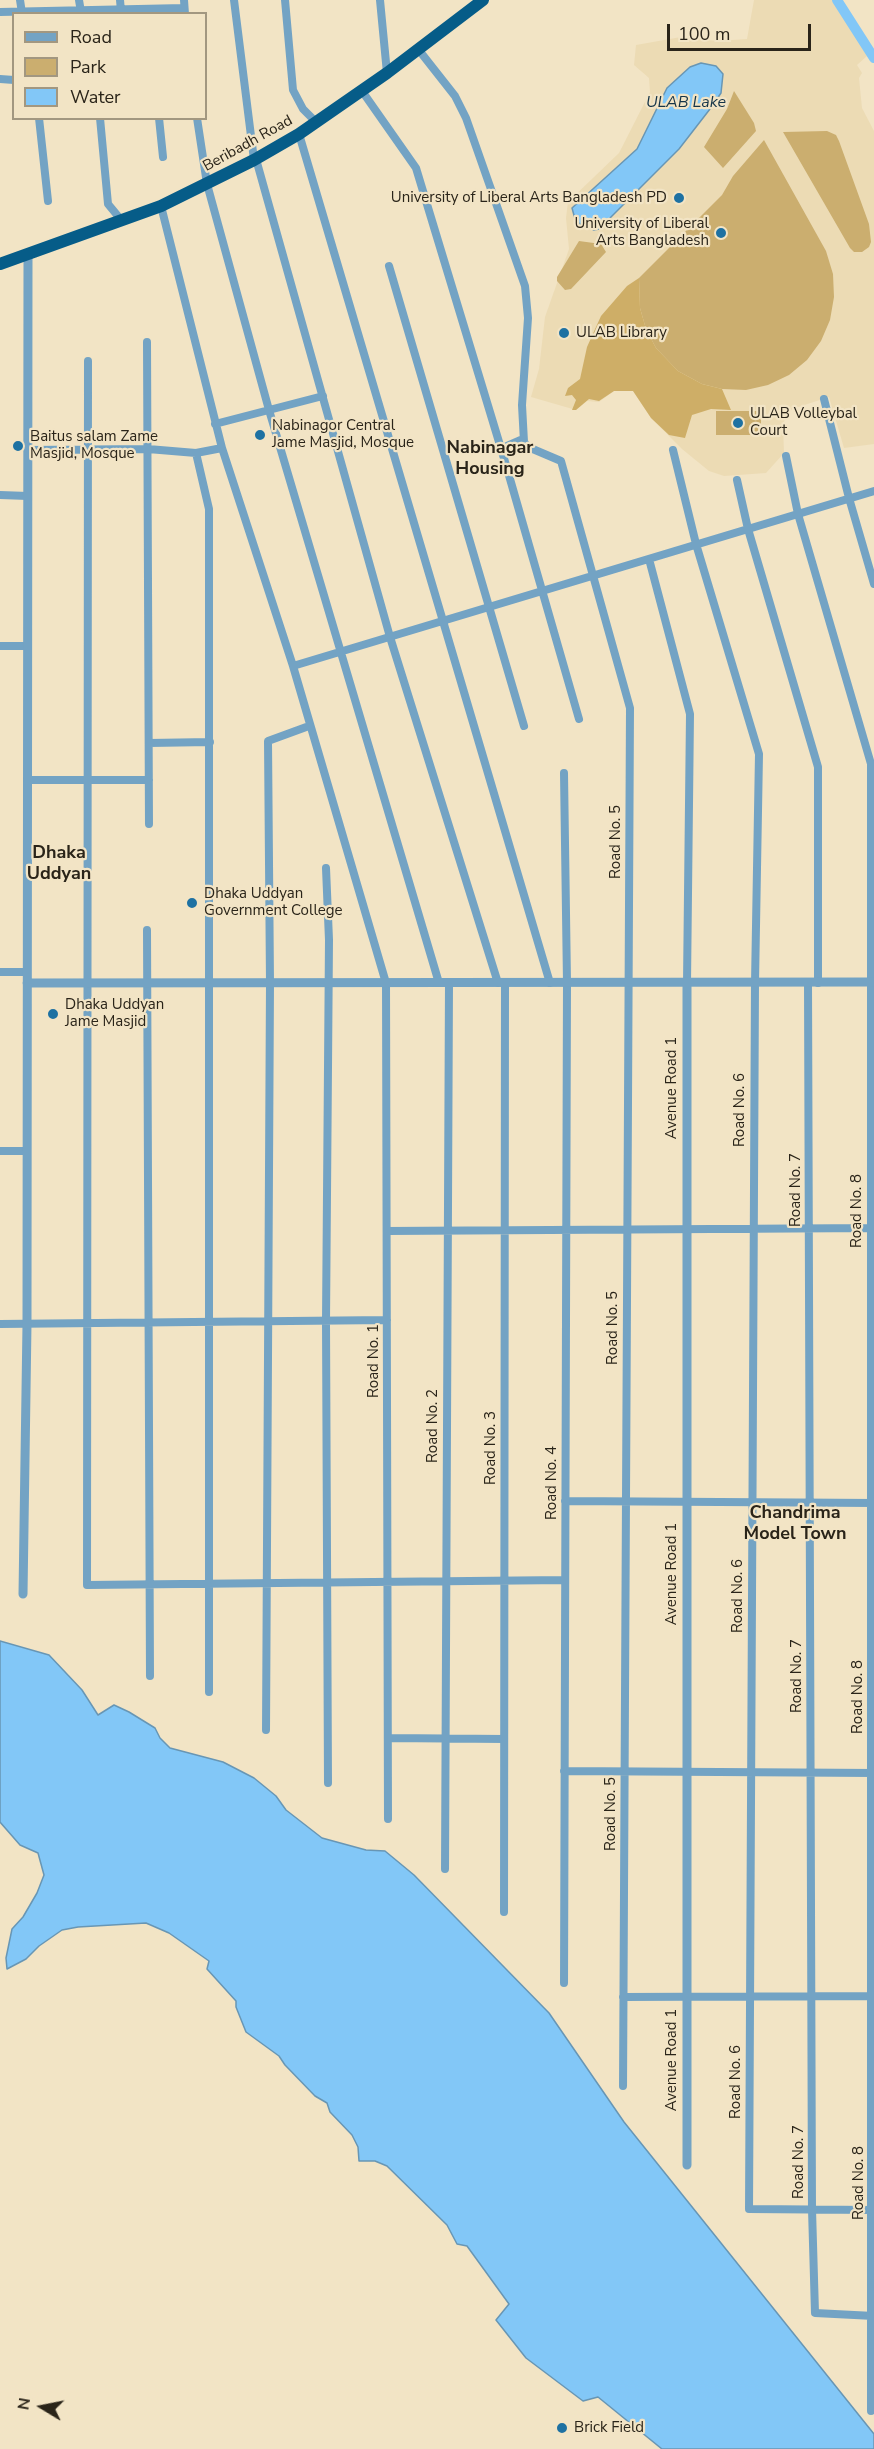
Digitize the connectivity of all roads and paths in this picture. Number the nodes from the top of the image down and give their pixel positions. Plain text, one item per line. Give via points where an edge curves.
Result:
1 (79, 0) edge
2 (120, 0) edge
3 (234, 0) edge
4 (285, 0) edge
5 (380, 0) edge
6 (483, 0) edge
7 (184, 7) edge
8 (121, 11) junction
9 (81, 12) joint
10 (418, 49) junction
11 (387, 73) junction
12 (362, 91) junction
13 (39, 120) edge
14 (100, 120) edge
15 (159, 120) edge
16 (197, 120) edge
17 (316, 122) junction
18 (299, 134) junction
19 (163, 157) dead end
20 (255, 159) junction
21 (207, 184) junction
22 (48, 201) dead end
23 (161, 206) junction
24 (123, 221) junction
25 (28, 253) junction
26 (0, 262) edge
27 (389, 266) dead end
28 (147, 342) dead end
29 (87, 361) dead end
30 (323, 396) junction
31 (824, 399) dead end
32 (269, 410) junction
33 (215, 424) junction
34 (524, 439) junction
35 (222, 448) junction
36 (88, 449) junction
37 (148, 449) junction
38 (28, 450) junction
39 (673, 450) dead end
40 (502, 452) junction
41 (196, 453) junction
42 (786, 456) dead end
43 (736, 480) dead end
44 (874, 491) edge
45 (0, 495) edge
46 (28, 496) junction
47 (849, 498) junction
48 (798, 514) junction
49 (748, 529) junction
50 (696, 544) junction
51 (648, 559) junction
52 (594, 575) junction
53 (874, 584) edge
54 (542, 591) junction
55 (490, 607) junction
56 (444, 621) junction
57 (390, 637) junction
58 (0, 646) edge
59 (28, 646) junction
60 (340, 652) junction
61 (292, 666) junction
62 (579, 719) dead end
63 (309, 726) junction
64 (524, 726) dead end
65 (210, 742) junction
66 (149, 743) junction
67 (564, 773) dead end
68 (27, 780) junction
69 (87, 780) junction
70 (149, 780) junction
71 (149, 824) dead end
72 (326, 868) dead end
73 (147, 930) dead end
74 (0, 972) edge
75 (27, 972) junction
76 (872, 982) edge
77 (148, 983) junction
78 (210, 983) junction
79 (270, 983) junction
80 (328, 983) junction
81 (386, 983) junction
82 (444, 983) junction
83 (501, 983) junction
84 (550, 983) junction
85 (567, 983) junction
86 (629, 983) junction
87 (687, 983) junction
88 (754, 983) junction
89 (813, 983) junction
90 (27, 984) junction
91 (87, 984) junction
92 (0, 1150) edge
93 (26, 1151) junction
94 (872, 1228) edge
95 (687, 1229) junction
96 (753, 1229) junction
97 (809, 1229) junction
98 (505, 1230) junction
99 (566, 1230) junction
100 (628, 1230) junction
101 (387, 1231) junction
102 (448, 1231) junction
103 (387, 1320) junction
104 (268, 1321) junction
105 (326, 1321) junction
106 (149, 1322) junction
107 (210, 1322) junction
108 (87, 1323) junction
109 (0, 1324) edge
110 (27, 1324) junction
111 (565, 1501) junction
112 (626, 1502) junction
113 (687, 1502) junction
114 (752, 1502) junction
115 (810, 1503) junction
116 (872, 1503) edge
117 (565, 1580) junction
118 (446, 1581) junction
119 (504, 1581) junction
120 (327, 1582) junction
121 (388, 1582) junction
122 (266, 1583) junction
123 (150, 1584) junction
124 (207, 1584) junction
125 (23, 1594) dead end
126 (150, 1676) dead end
127 (209, 1692) dead end
128 (266, 1730) dead end
129 (388, 1738) junction
130 (445, 1738) junction
131 (504, 1739) junction
132 (564, 1771) junction
133 (625, 1771) junction
134 (687, 1772) junction
135 (751, 1772) junction
136 (811, 1772) junction
137 (873, 1773) edge
138 (328, 1783) dead end
139 (388, 1819) dead end
140 (445, 1869) dead end
141 (504, 1912) dead end
142 (564, 1983) dead end
143 (812, 1996) junction
144 (872, 1996) junction
145 (623, 1997) junction
146 (687, 1997) junction
147 (750, 1997) junction
148 (873, 2043) edge
149 (623, 2086) dead end
150 (687, 2165) dead end
151 (813, 2209) junction
152 (872, 2211) junction
153 (873, 2316) edge
154 (871, 2411) dead end

1 - 9 street
2 - 8 street
3 - 20 street, Road No. 3
4 - 17 street via 293,90
5 - 11 street
6 - 10 highway, Beribadh Road
7 - 8 street
8 - 9 street
10 - 11 highway, Beribadh Road
10 - 34 street via 455,96 466,118 525,286 528,318 522,405
11 - 12 highway, Beribadh Road
12 - 17 highway, Beribadh Road
12 - 40 street via 416,168
13 - 22 street
14 - 24 street via 108,204
15 - 19 street
16 - 21 street, Road No. 2
17 - 18 highway, Beribadh Road
18 - 20 highway, Beribadh Road
18 - 56 street
20 - 21 highway, Beribadh Road
20 - 30 street, Road No. 3
21 - 23 highway, Beribadh Road
21 - 32 street, Road No. 2
23 - 24 highway, Beribadh Road
23 - 33 street, Road No. 1
24 - 25 highway, Beribadh Road
25 - 26 highway, Beribadh Road
25 - 38 street
27 - 55 street
28 - 37 street
29 - 36 street
30 - 32 street
30 - 57 street, Road No. 3
31 - 47 street
32 - 33 street
32 - 60 street, Road No. 2
33 - 35 street, Road No. 1
34 - 40 street
34 - 52 street, Road No. 5 via 528,447 561,461
35 - 41 street
35 - 61 street, Road No. 1
36 - 37 street
36 - 38 street
36 - 69 street
37 - 41 street
37 - 66 street
38 - 46 street
39 - 50 street, Road No. 6
40 - 54 street
41 - 65 street via 209,508
42 - 48 street, Road No. 8
43 - 49 street, Road No. 7
44 - 47 street
45 - 46 street
46 - 59 street
47 - 48 street
47 - 53 street
48 - 49 street
48 - 76 street, Road No. 8 via 871,764
49 - 50 street
49 - 89 street, Road No. 7 via 818,767
50 - 51 street
50 - 88 street, Road No. 6 via 759,754
51 - 52 street
51 - 87 street via 690,714
52 - 54 street
52 - 86 street, Road No. 5 via 630,708
54 - 55 street
54 - 62 street
55 - 56 street
55 - 64 street
56 - 57 street
56 - 84 street
57 - 60 street
57 - 83 street, Road No. 3
58 - 59 street
59 - 68 street
60 - 61 street
60 - 82 street, Road No. 2
61 - 63 street, Road No. 1
63 - 79 street via 268,741
63 - 81 street, Road No. 1
65 - 66 street
65 - 78 street
66 - 70 street
67 - 85 street, Road No. 4
68 - 69 street
68 - 75 street
69 - 70 street
69 - 91 street
70 - 71 street
72 - 80 street
73 - 77 street
74 - 75 street
75 - 90 street
76 - 89 street
76 - 94 street, Road No. 8
77 - 78 street
77 - 91 street
77 - 106 street
78 - 79 street
78 - 107 street
79 - 80 street
79 - 104 street
80 - 81 street
80 - 105 street
81 - 82 street
81 - 101 street, Road No. 1
82 - 83 street
82 - 102 street, Road No. 2
83 - 84 street
83 - 98 street, Road No. 3
84 - 85 street
85 - 86 street
85 - 99 street, Road No. 4
86 - 87 street
86 - 100 street, Road No. 5
87 - 88 street
87 - 95 street, Avenue Road 1
88 - 89 street
88 - 96 street, Road No. 6
89 - 97 street, Road No. 7
90 - 91 street
90 - 93 street
91 - 108 street
92 - 93 street
93 - 110 street
94 - 97 street
94 - 116 street, Road No. 8
95 - 96 street
95 - 100 street
95 - 113 street, Avenue Road 1
96 - 97 street
96 - 114 street, Road No. 6
97 - 115 street, Road No. 7
98 - 99 street
98 - 102 street
98 - 119 street, Road No. 3
99 - 100 street
99 - 111 street, Road No. 4
100 - 112 street, Road No. 5
101 - 102 street
101 - 103 street, Road No. 1
102 - 118 street, Road No. 2
103 - 105 street
103 - 121 street, Road No. 1
104 - 105 street
104 - 107 street
104 - 122 street
105 - 120 street
106 - 107 street
106 - 108 street
106 - 123 street
107 - 124 street
108 - 110 street
108 - 123 street via 87,1585
109 - 110 street
110 - 125 street
111 - 112 street
111 - 117 street, Road No. 4
112 - 113 street
112 - 133 street, Road No. 5
113 - 114 street
113 - 134 street, Avenue Road 1
114 - 115 street
114 - 135 street, Road No. 6
115 - 116 street
115 - 136 street, Road No. 7
116 - 137 street, Road No. 8
117 - 119 street
117 - 132 street, Road No. 4
118 - 119 street
118 - 121 street
118 - 130 street, Road No. 2
119 - 131 street, Road No. 3
120 - 121 street
120 - 122 street
120 - 138 street
121 - 129 street, Road No. 1
122 - 124 street
122 - 128 street
123 - 124 street
123 - 126 street
124 - 127 street
129 - 130 street
129 - 139 street, Road No. 1
130 - 131 street
130 - 140 street, Road No. 2
131 - 141 street, Road No. 3
132 - 133 street
132 - 142 street, Road No. 4
133 - 134 street
133 - 145 street, Road No. 5
134 - 135 street
134 - 146 street, Avenue Road 1
135 - 136 street
135 - 147 street, Road No. 6
136 - 137 street
136 - 143 street, Road No. 7
137 - 144 street, Road No. 8
143 - 144 street
143 - 147 street
143 - 151 street, Road No. 7
144 - 148 street, Road No. 8
145 - 146 street
145 - 149 street, Road No. 5
146 - 147 street
146 - 150 street, Avenue Road 1
147 - 151 street, Road No. 6 via 749,2209
148 - 152 street, Road No. 8
151 - 152 street
151 - 153 street, Road No. 7 via 815,2313
152 - 153 street, Road No. 8
153 - 154 street, Road No. 8

